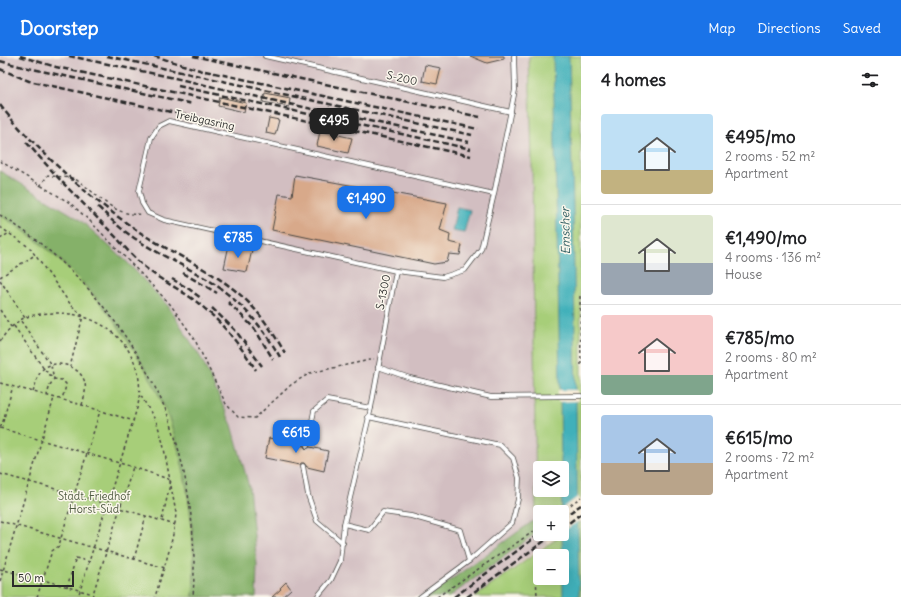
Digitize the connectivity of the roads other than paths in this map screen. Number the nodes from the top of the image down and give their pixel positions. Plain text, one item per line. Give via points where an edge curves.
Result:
1 (265, 56) edge
2 (514, 56) edge
3 (511, 112) junction
4 (494, 194) junction
5 (396, 271) junction
6 (378, 367) junction
7 (581, 396) edge
8 (371, 408) junction
9 (368, 417) junction
10 (307, 446) dead end
11 (303, 466) dead end
12 (344, 524) junction
13 (343, 543) junction
14 (469, 561) junction
15 (317, 597) edge
16 (420, 597) edge

1 - 3 lane, S-200
2 - 3 lane, S-1300 via 515,90
3 - 4 lane, S-1300
4 - 5 lane, S-1300 via 481,249 465,270 443,276
4 - 5 lane, Treibgasring via 169,121 159,126 151,138 139,192 148,213 164,220
5 - 6 lane, S-1300
6 - 7 lane via 410,378 491,398
6 - 8 lane, S-1300
8 - 9 lane, S-1300
8 - 10 lane via 327,400 314,411
9 - 12 lane, S-1300
9 - 14 lane via 500,445 513,458 519,478 518,499 512,523
11 - 13 lane via 308,495 317,521
12 - 13 lane, S-1300
12 - 14 lane via 369,530 383,512 411,516 460,530
13 - 15 lane, S-1300 via 340,561 331,580
14 - 16 lane

